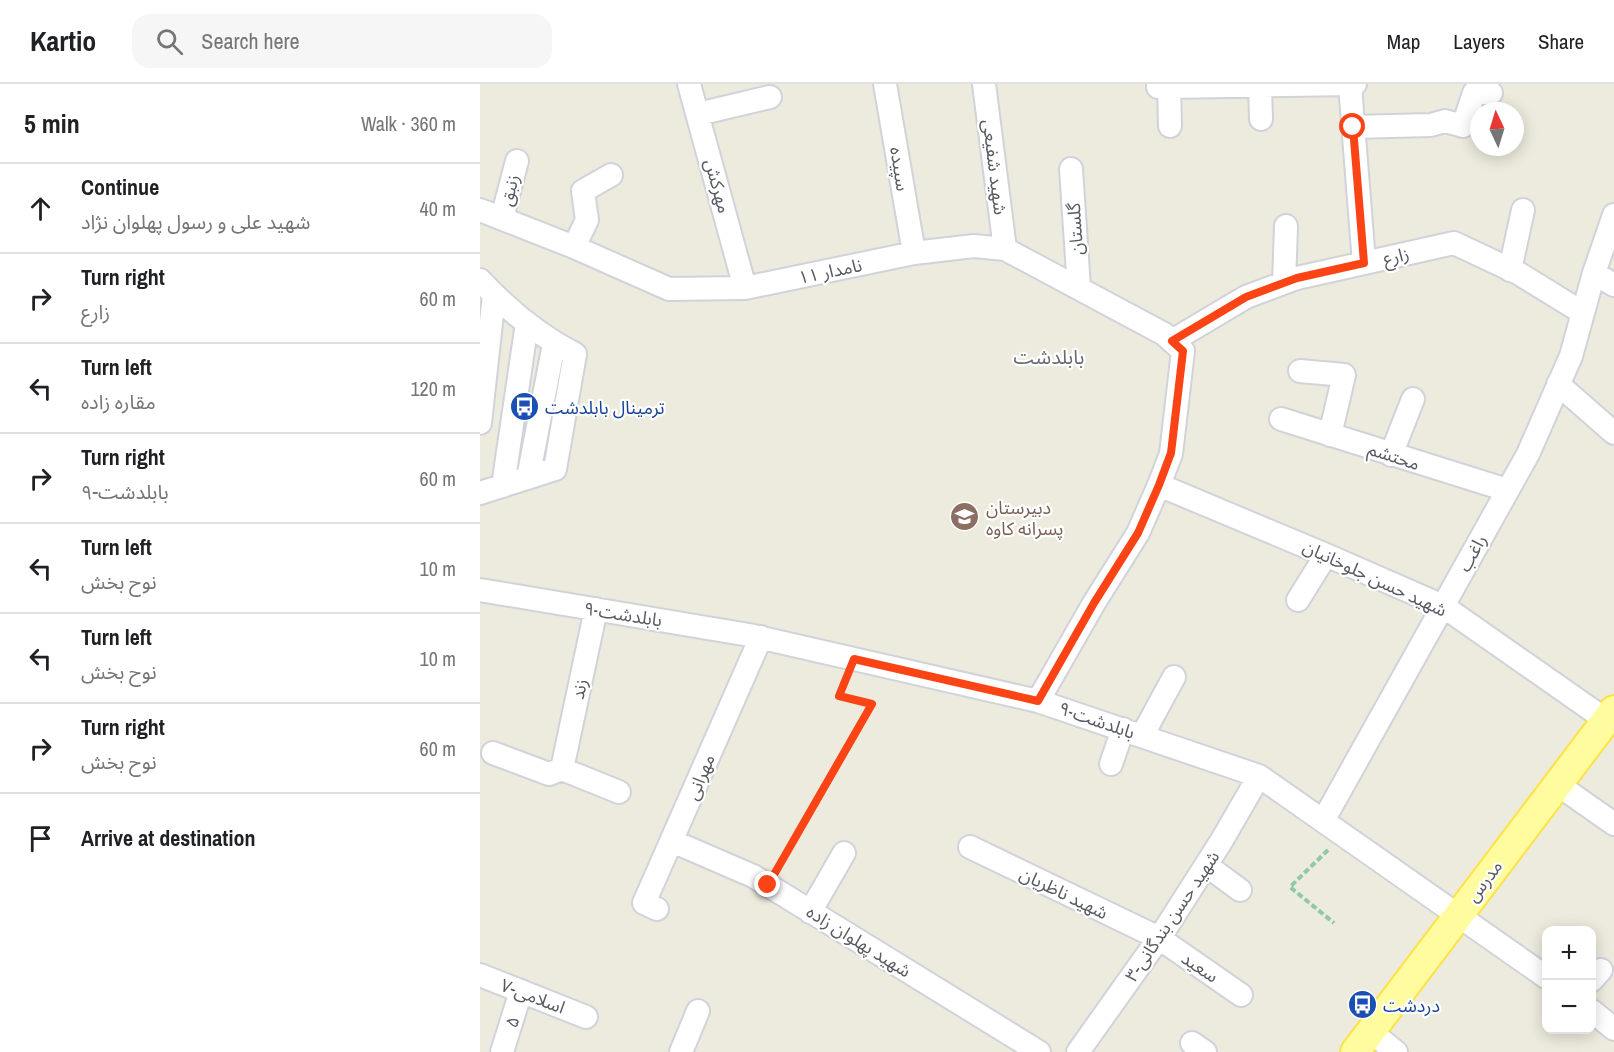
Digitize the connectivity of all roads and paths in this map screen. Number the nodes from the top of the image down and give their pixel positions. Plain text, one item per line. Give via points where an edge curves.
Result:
1 (689, 84) edge
2 (885, 84) edge
3 (984, 84) edge
4 (1355, 84) edge
5 (1312, 85) edge
6 (1350, 85) edge
7 (1161, 86) edge
8 (1260, 86) junction
9 (1491, 93) dead end
10 (770, 97) dead end
11 (698, 114) junction
12 (1261, 119) dead end
13 (1170, 126) dead end
14 (1353, 127) junction
15 (517, 161) dead end
16 (1071, 169) dead end
17 (611, 175) dead end
18 (480, 210) edge
19 (1523, 210) dead end
20 (1614, 215) edge
21 (502, 218) junction
22 (1286, 226) dead end
23 (574, 247) junction
24 (1005, 249) junction
25 (914, 253) junction
26 (1364, 263) junction
27 (1510, 270) junction
28 (1594, 273) junction
29 (1284, 283) junction
30 (1614, 285) edge
31 (487, 288) edge
32 (745, 288) junction
33 (1079, 288) junction
34 (1583, 313) junction
35 (527, 323) junction
36 (1172, 341) junction
37 (1300, 371) dead end
38 (1558, 384) junction
39 (1413, 399) dead end
40 (1281, 419) dead end
41 (480, 423) edge
42 (1614, 433) edge
43 (1330, 435) junction
44 (1391, 455) junction
45 (1159, 485) junction
46 (503, 486) junction
47 (1507, 490) junction
48 (480, 493) edge
49 (1326, 555) junction
50 (480, 590) edge
51 (1298, 600) dead end
52 (1443, 606) junction
53 (596, 609) junction
54 (761, 637) junction
55 (854, 659) junction
56 (1174, 678) dead end
57 (1038, 701) junction
58 (1610, 715) edge
59 (1133, 732) junction
60 (493, 753) dead end
61 (1111, 764) dead end
62 (561, 769) junction
63 (1259, 776) junction
64 (1557, 784) junction
65 (619, 792) dead end
66 (1323, 821) junction
67 (1614, 824) edge
68 (1342, 835) junction
69 (672, 841) junction
70 (970, 847) dead end
71 (844, 853) dead end
72 (1206, 865) junction
73 (768, 885) junction
74 (1240, 890) dead end
75 (657, 909) dead end
76 (810, 912) junction
77 (1458, 916) junction
78 (1334, 923) dead end
79 (1159, 938) junction
80 (1542, 974) edge
81 (480, 975) edge
82 (521, 991) junction
83 (1241, 995) dead end
84 (698, 1011) dead end
85 (1596, 1014) edge
86 (586, 1017) dead end
87 (1614, 1029) edge
88 (1362, 1042) edge
89 (502, 1052) edge
90 (681, 1052) edge
91 (1039, 1052) edge
92 (1078, 1052) edge
93 (1396, 1052) edge

1 - 11 street, مهرکش
2 - 25 street, سپیده
3 - 24 street, شهید شفیعی
4 - 6 street
5 - 6 street
5 - 8 street
6 - 14 street
7 - 8 street
7 - 13 street
8 - 12 street
9 - 14 street via 1474,93 1463,126 1446,121 1431,125
10 - 11 street
11 - 32 street, مهرکش
14 - 26 street
15 - 21 street, زنبق
16 - 33 street, گلستان
17 - 23 street via 583,191 587,220
18 - 21 street, ۱۱ نامدار
19 - 27 street
20 - 28 street, راغب
21 - 23 street, ۱۱ نامدار
22 - 29 street
23 - 32 street, ۱۱ نامدار via 669,289
24 - 25 street, ۱۱ نامدار via 974,246
24 - 33 street, ۱۱ نامدار
25 - 32 street, ۱۱ نامدار
26 - 27 street, زارع via 1454,243
26 - 29 street, زارع
27 - 34 street, زارع
28 - 30 street
28 - 34 street, راغب
29 - 36 street, زارع via 1246,297
31 - 35 street
31 - 41 street
33 - 36 street, ۱۱ نامدار
34 - 38 street, راغب
35 - 46 street
35 - 46 street via 575,354 555,470
36 - 45 street via 1183,351 1171,453
37 - 43 street via 1344,375
38 - 42 street
38 - 47 street, راغب via 1528,454
39 - 44 street
40 - 43 street, محتشم
43 - 44 street, محتشم
44 - 47 street, محتشم
45 - 49 street, شهید حسن جلوخانیان
45 - 57 street via 1138,533
46 - 48 street
47 - 52 street, راغب
49 - 51 street
49 - 52 street, شهید حسن جلوخانیان
50 - 53 street, ۹-بابلدشت
52 - 58 street, شهید حسن جلوخانیان
52 - 66 street, راغب
53 - 54 street, ۹-بابلدشت
53 - 62 street, زند
54 - 55 street, ۹-بابلدشت
54 - 69 street, مهرانی
55 - 57 street, ۹-بابلدشت
55 - 73 path via 839,696 872,704
56 - 59 street
57 - 59 street, ۹-بابلدشت
58 - 64 main road, مدرس
59 - 61 street
59 - 63 street, ۹-بابلدشت
60 - 62 street via 549,774
62 - 65 street
63 - 66 street, ۹-بابلدشت
63 - 72 street, ۳-شهید حسن بندگانی
64 - 67 street
64 - 77 main road, مدرس
66 - 68 street, ۹-بابلدشت
68 - 77 street, ۹-بابلدشت
68 - 78 path via 1290,887
69 - 73 street, شهید پهلوان زاده
69 - 75 street, مهرانی via 644,903
70 - 79 street, شهید ناظریان
71 - 76 street
72 - 74 street
72 - 79 street, ۳-شهید حسن بندگانی
73 - 76 street, شهید پهلوان زاده
76 - 91 street, شهید پهلوان زاده
77 - 80 street
77 - 88 main road, مدرس
79 - 83 street, سعید
79 - 92 street, ۳-شهید حسن بندگانی
81 - 82 street, ۷-اسلامی
82 - 86 street, ۷-اسلامی
82 - 89 street, ۵
84 - 90 street
85 - 87 street
88 - 93 street

